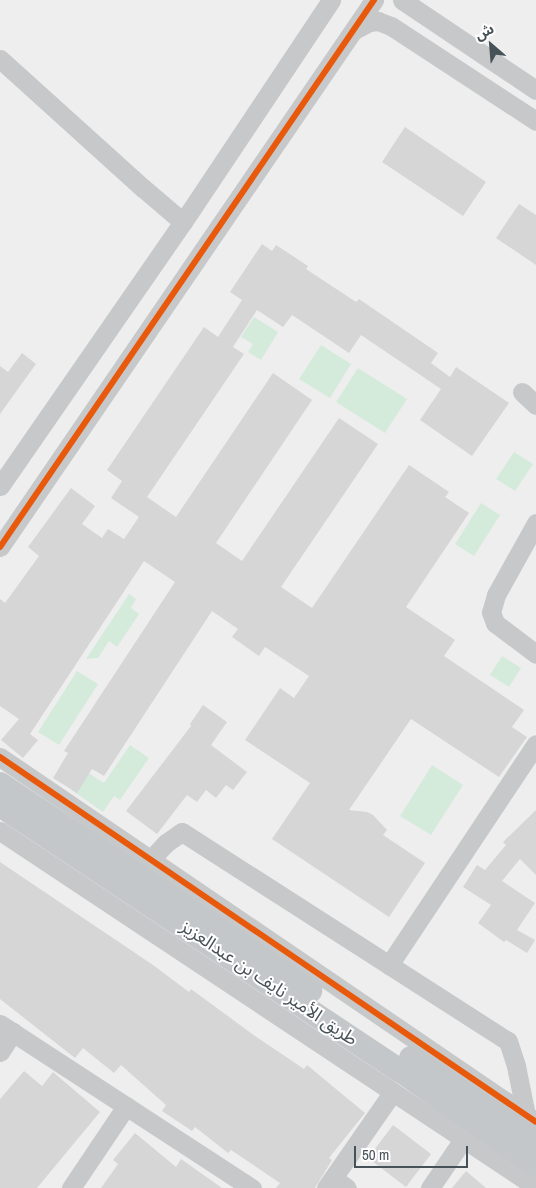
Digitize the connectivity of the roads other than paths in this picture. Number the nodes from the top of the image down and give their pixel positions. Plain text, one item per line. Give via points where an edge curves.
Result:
1 (331, 0) edge
2 (374, 0) edge
3 (402, 0) edge
4 (354, 30) junction
5 (0, 59) edge
6 (536, 90) edge
7 (536, 121) edge
8 (183, 222) junction
9 (522, 392) dead end
10 (536, 405) edge
11 (0, 486) edge
12 (536, 523) edge
13 (0, 547) edge
14 (536, 654) edge
15 (536, 744) edge
16 (1, 758) edge
17 (0, 784) edge
18 (0, 805) edge
19 (0, 831) edge
20 (151, 859) junction
21 (389, 965) junction
22 (6, 1028) edge
23 (0, 1052) edge
24 (392, 1093) junction
25 (126, 1106) junction
26 (527, 1132) edge
27 (464, 1138) junction
28 (536, 1164) edge
29 (240, 1185) edge
30 (335, 1185) edge
31 (536, 1187) edge
32 (70, 1188) edge
33 (430, 1188) edge

1 - 8 street
2 - 4 street
3 - 6 street
4 - 7 street via 378,21 391,26
4 - 13 street
5 - 8 street
8 - 11 street
9 - 10 street
12 - 14 street via 496,595 491,612 495,622
15 - 21 street
16 - 20 street
17 - 26 main road, طريق الأمير نايف بن عبدالعزيز
18 - 26 main road, طريق الأمير نايف بن عبدالعزيز via 402,1071
19 - 24 street
20 - 21 street via 182,832
20 - 26 street
21 - 26 street via 508,1041 516,1066
22 - 23 street
22 - 25 street
24 - 27 street
24 - 30 street
25 - 29 street
25 - 32 street
26 - 28 main road, طريق الأمير نايف بن عبدالعزيز
27 - 31 street
27 - 33 street

